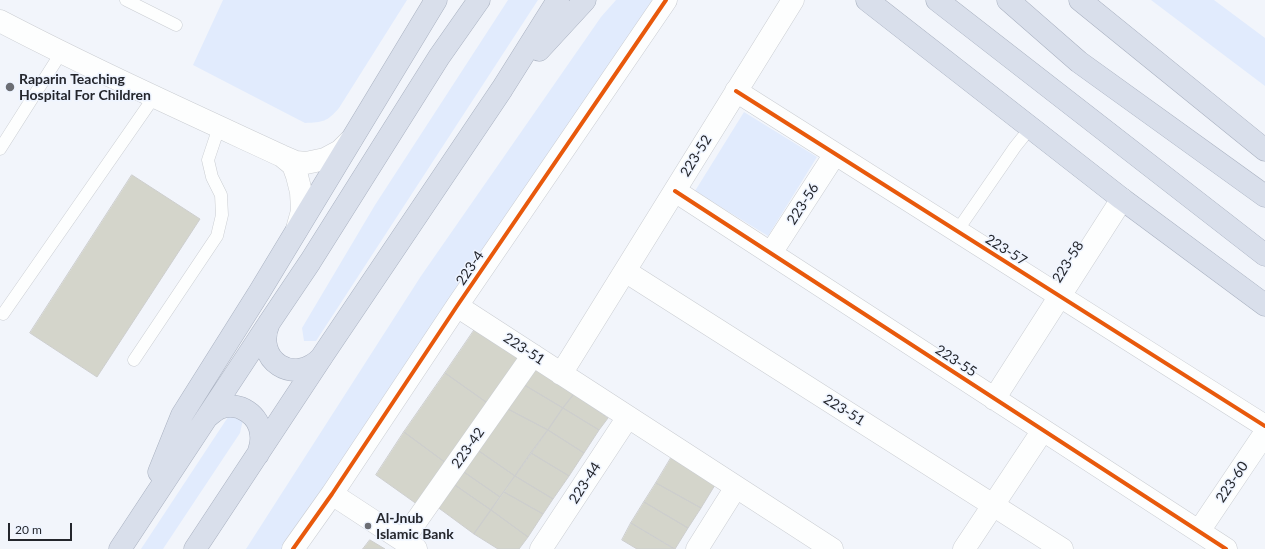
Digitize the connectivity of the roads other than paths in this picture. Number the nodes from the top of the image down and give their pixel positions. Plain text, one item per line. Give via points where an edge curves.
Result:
1 (126, 0) edge
2 (436, 0) edge
3 (480, 0) edge
4 (558, 0) edge
5 (585, 0) edge
6 (666, 0) edge
7 (793, 0) edge
8 (867, 0) edge
9 (937, 0) edge
10 (1008, 0) edge
11 (1080, 0) edge
12 (0, 21) edge
13 (176, 26) dead end
14 (61, 53) junction
15 (502, 89) junction
16 (736, 92) junction
17 (154, 97) junction
18 (219, 127) junction
19 (1031, 127) junction
20 (351, 140) junction
21 (0, 149) edge
22 (1265, 150) edge
23 (835, 154) junction
24 (282, 156) junction
25 (675, 191) junction
26 (1265, 196) edge
27 (1122, 199) junction
28 (297, 229) junction
29 (957, 231) junction
30 (771, 253) junction
31 (1265, 255) edge
32 (625, 271) junction
33 (1060, 296) junction
34 (1265, 305) edge
35 (457, 306) junction
36 (2, 314) dead end
37 (271, 320) junction
38 (323, 355) junction
39 (533, 355) junction
40 (134, 360) dead end
41 (562, 374) junction
42 (994, 399) junction
43 (207, 417) junction
44 (628, 417) junction
45 (1265, 426) edge
46 (1043, 430) junction
47 (1265, 433) edge
48 (258, 454) junction
49 (736, 487) junction
50 (332, 494) junction
51 (993, 505) junction
52 (141, 518) junction
53 (1198, 531) junction
54 (409, 545) edge
55 (120, 549) edge
56 (195, 549) edge
57 (293, 549) edge
58 (541, 549) edge
59 (697, 549) edge
60 (832, 549) edge
61 (964, 549) edge
62 (1062, 549) edge
63 (1226, 549) edge

1 - 13 lane
2 - 20 highway
3 - 37 highway via 439,57
4 - 15 highway
5 - 15 highway
6 - 35 street, 223-4
7 - 16 street, 223-52
8 - 19 highway
9 - 31 highway
10 - 26 highway via 1079,62
11 - 22 highway
12 - 14 street
14 - 17 street
14 - 21 lane
15 - 38 highway
16 - 23 street, 223-57
16 - 25 street, 223-52
17 - 18 street
17 - 36 lane
18 - 24 street
18 - 40 lane via 208,160 212,177 221,195 222,215 217,236
19 - 27 highway
19 - 29 lane
20 - 24 street via 325,159 306,163
20 - 28 highway
23 - 29 street, 223-57
23 - 30 street, 223-56
24 - 28 street via 293,165 297,176 302,211
25 - 30 street, 223-55
25 - 32 street, 223-52
27 - 33 street, 223-58
27 - 34 highway
28 - 52 highway via 182,414
29 - 33 street, 223-57
30 - 42 street, 223-55
32 - 41 street, 223-52
32 - 51 street, 223-51
33 - 42 street, 223-58
33 - 45 street, 223-57
35 - 39 street, 223-51
35 - 50 street, 223-4
37 - 38 highway via 265,342 270,356 276,363 290,370 300,370 310,367
37 - 43 highway
38 - 48 highway
39 - 41 street, 223-51
39 - 54 street, 223-42
41 - 44 street, 223-51
42 - 46 street, 223-55
43 - 48 highway via 221,408 231,406 246,410 253,416 260,430
43 - 52 highway
44 - 49 street, 223-51
44 - 58 street, 223-44
46 - 51 street
46 - 53 street, 223-55
47 - 53 street, 223-60
48 - 56 highway
49 - 59 street
49 - 60 street, 223-51
50 - 54 street
50 - 57 street, 223-4
51 - 61 street
51 - 62 street, 223-51
52 - 55 highway
53 - 63 street, 223-55

